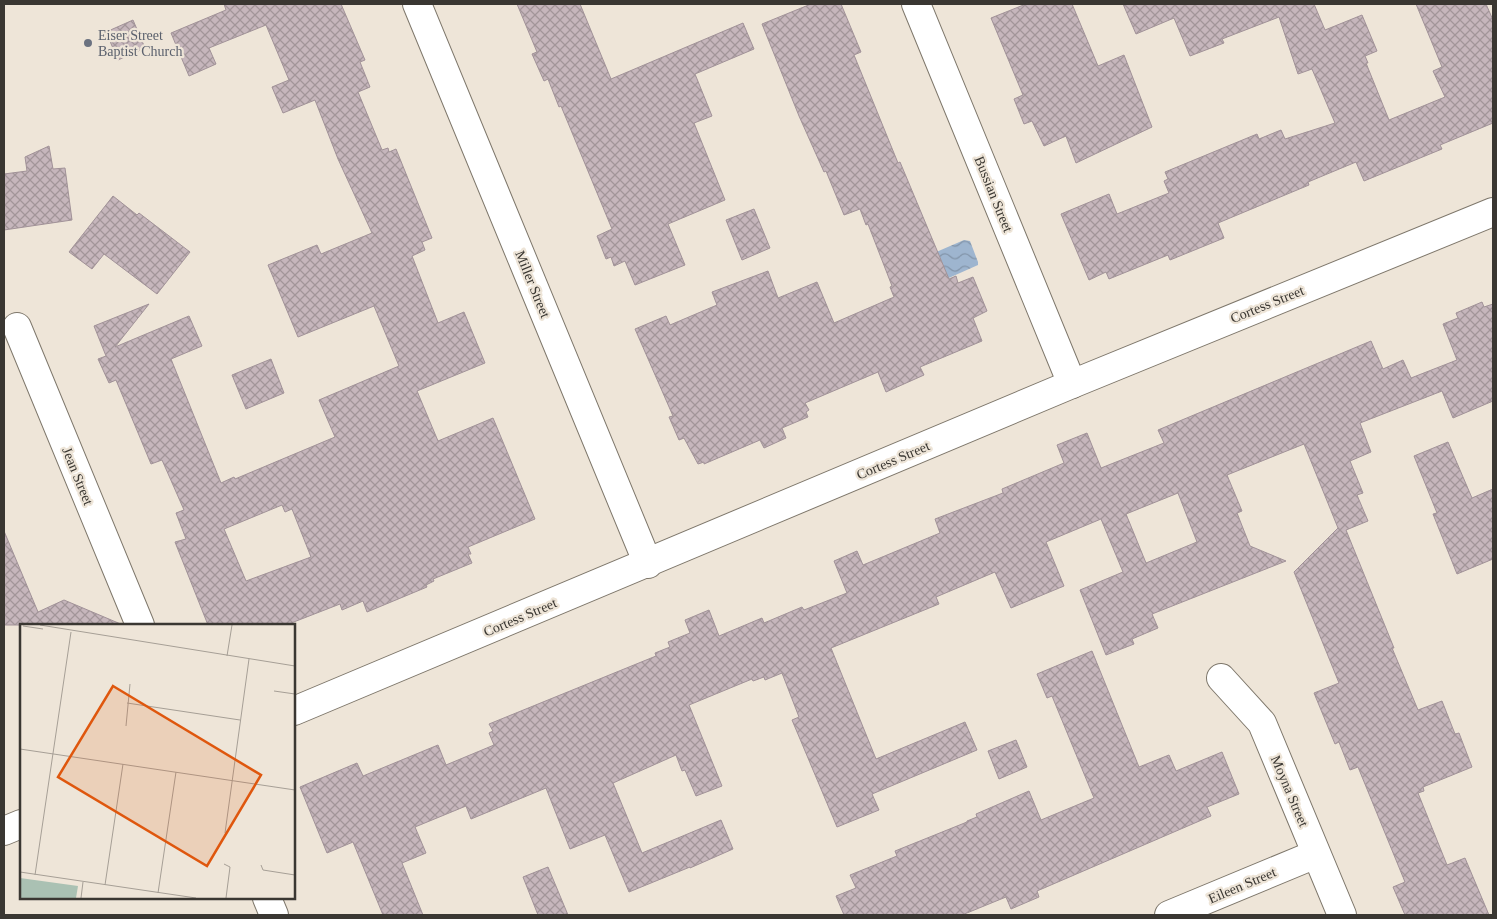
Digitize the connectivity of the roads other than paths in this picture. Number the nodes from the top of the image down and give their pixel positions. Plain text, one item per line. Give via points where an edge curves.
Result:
1 (417, 4) edge
2 (916, 4) edge
3 (1493, 212) edge
4 (17, 327) dead end
5 (1072, 384) junction
6 (648, 564) junction
7 (140, 624) edge
8 (1220, 678) dead end
9 (295, 711) edge
10 (20, 824) edge
11 (4, 831) edge
12 (1316, 854) junction
13 (267, 899) edge
14 (274, 915) edge
15 (1168, 915) edge
16 (1342, 915) edge

1 - 6 street, Miller Street
2 - 5 street, Bussian Street
3 - 5 street, Cortess Street
4 - 7 street, Jean Street
5 - 6 street, Cortess Street
6 - 9 street, Cortess Street
8 - 12 street, Moyna Street via 1262,723
10 - 11 street
12 - 15 street, Eileen Street
12 - 16 street, Moyna Street
13 - 14 street

